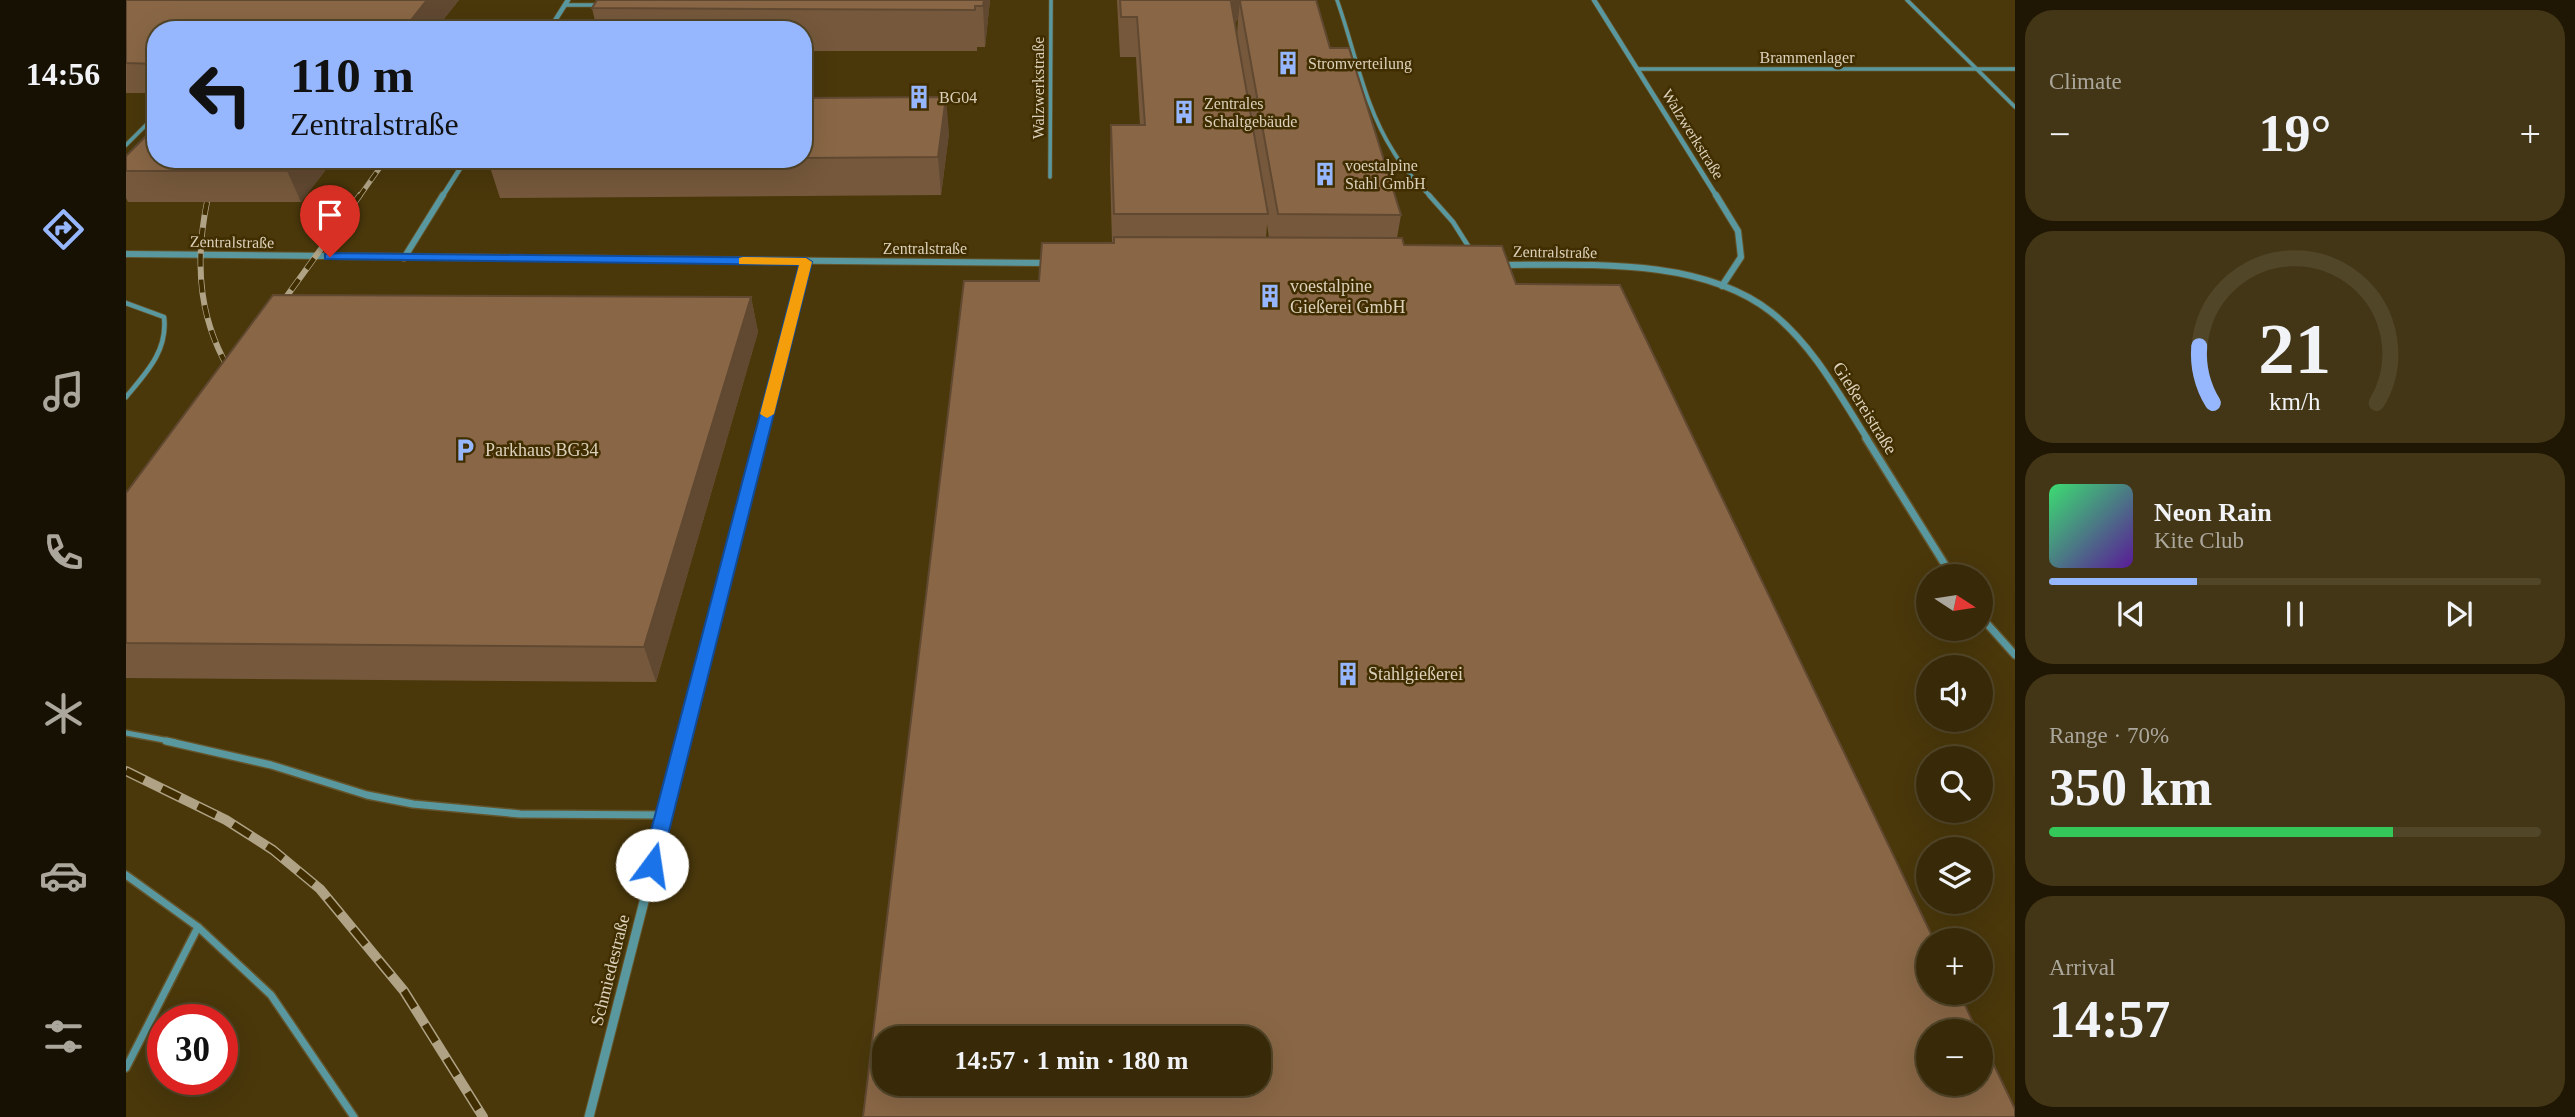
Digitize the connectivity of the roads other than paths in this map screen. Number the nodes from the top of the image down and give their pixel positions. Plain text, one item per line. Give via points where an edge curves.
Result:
1 (1051, 0) edge
2 (1338, 0) edge
3 (1594, 0) edge
4 (1906, 0) edge
5 (566, 3) edge
6 (606, 5) edge
7 (555, 21) edge
8 (1637, 69) junction
9 (1977, 69) junction
10 (2015, 69) edge
11 (2015, 107) edge
12 (147, 124) edge
13 (126, 145) edge
14 (460, 168) edge
15 (1050, 177) dead end
16 (127, 256) edge
17 (1473, 257) edge
18 (404, 258) junction
19 (806, 262) junction
20 (1055, 263) edge
21 (1488, 265) edge
22 (1722, 286) junction
23 (126, 303) edge
24 (126, 397) edge
25 (1944, 564) edge
26 (1993, 630) edge
27 (2015, 655) edge
28 (126, 733) edge
29 (664, 815) junction
30 (126, 875) edge
31 (198, 927) junction
32 (126, 1068) edge
33 (354, 1117) edge
34 (589, 1117) edge

1 - 15 lane, Walzwerkstraße
2 - 17 lane via 1380,128 1395,155 1451,217
3 - 8 street, Walzwerkstraße
4 - 9 lane
5 - 6 lane
5 - 7 street
8 - 9 lane, Brammenlager
8 - 22 street, Walzwerkstraße via 1738,231 1741,257
9 - 10 lane, Brammenlager
9 - 11 lane
12 - 13 lane
14 - 18 street
16 - 18 street, Zentralstraße
18 - 19 street, Zentralstraße
19 - 20 street, Zentralstraße
19 - 29 street, Schmiedestraße
21 - 22 street, Zentralstraße via 1642,269 1683,274
22 - 25 street, Gießereistraße via 1771,313 1821,366
23 - 24 lane via 164,317 167,331 158,357
26 - 27 street
28 - 29 lane via 222,751 375,798 440,809 531,816
29 - 34 street, Schmiedestraße
30 - 31 lane
31 - 32 lane
31 - 33 lane via 271,995

